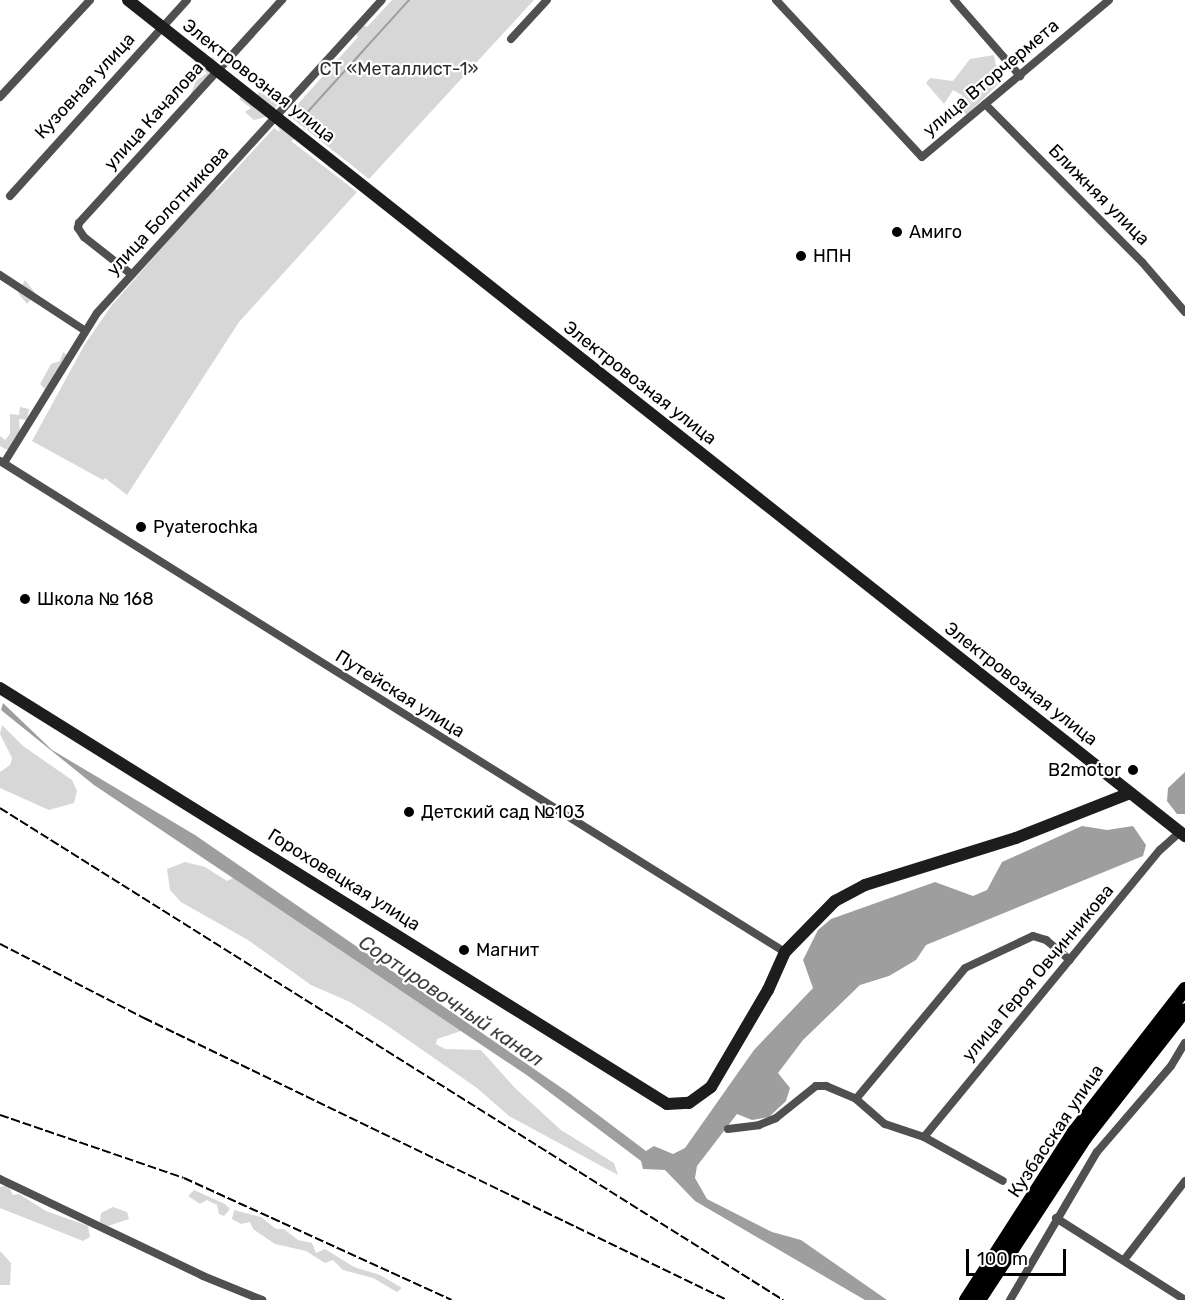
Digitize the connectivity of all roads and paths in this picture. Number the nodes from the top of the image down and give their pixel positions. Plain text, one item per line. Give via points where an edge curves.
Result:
1 (90, 0) edge
2 (128, 0) edge
3 (187, 0) edge
4 (282, 0) edge
5 (381, 0) edge
6 (547, 0) edge
7 (776, 0) edge
8 (954, 0) edge
9 (1109, 0) edge
10 (162, 27) junction
11 (511, 39) dead end
12 (217, 71) junction
13 (1020, 76) junction
14 (0, 97) edge
15 (986, 104) junction
16 (274, 117) junction
17 (10, 196) dead end
18 (130, 274) junction
19 (0, 275) edge
20 (1185, 312) edge
21 (84, 330) junction
22 (2, 462) edge
23 (0, 688) edge
24 (1130, 793) junction
25 (1182, 834) edge
26 (785, 952) junction
27 (1070, 960) junction
28 (1184, 989) edge
29 (1185, 1010) edge
30 (1185, 1043) edge
31 (856, 1099) junction
32 (728, 1129) dead end
33 (924, 1137) junction
34 (0, 1179) edge
35 (1003, 1181) dead end
36 (1185, 1181) edge
37 (1056, 1218) junction
38 (1124, 1260) junction
39 (1184, 1296) edge
40 (262, 1300) edge
41 (966, 1300) edge
42 (979, 1300) edge
43 (1010, 1300) edge

1 - 14 street
2 - 10 street, Электровозная улица
3 - 10 street, Кузовная улица
4 - 12 street, улица Качалова
5 - 16 street, улица Болотникова
6 - 11 street
7 - 15 street, улица Вторчермета via 922,157
8 - 13 street
9 - 13 street, улица Вторчермета
10 - 12 street, Электровозная улица
10 - 17 street, Кузовная улица
12 - 16 street, Электровозная улица
12 - 18 street, улица Качалова via 82,218 78,228
13 - 15 street, улица Вторчермета
15 - 20 street, Ближняя улица via 1142,262
16 - 18 street, улица Болотникова via 204,199
16 - 24 street, Электровозная улица
18 - 21 street, улица Болотникова
19 - 21 street
21 - 22 street, улица Болотникова
22 - 26 street, Путейская улица
23 - 26 street, Гороховецкая улица via 667,1104 690,1103 711,1087 768,990
24 - 25 street, Электровозная улица
24 - 26 street via 1016,838 849,892 825,909
25 - 27 street, улица Героя Овчинникова
27 - 31 street via 1046,940 1033,936 965,968
27 - 33 street, улица Героя Овчинникова
28 - 41 main road, Кузбасская улица via 1074,1132
29 - 42 main road, Кузбасская улица via 1084,1138
30 - 37 street via 1171,1066 1116,1125
31 - 32 street via 826,1086 816,1086 776,1118 759,1125
31 - 33 street via 885,1124
33 - 35 street
34 - 40 street
36 - 38 street
37 - 38 street
37 - 43 street
38 - 39 street

